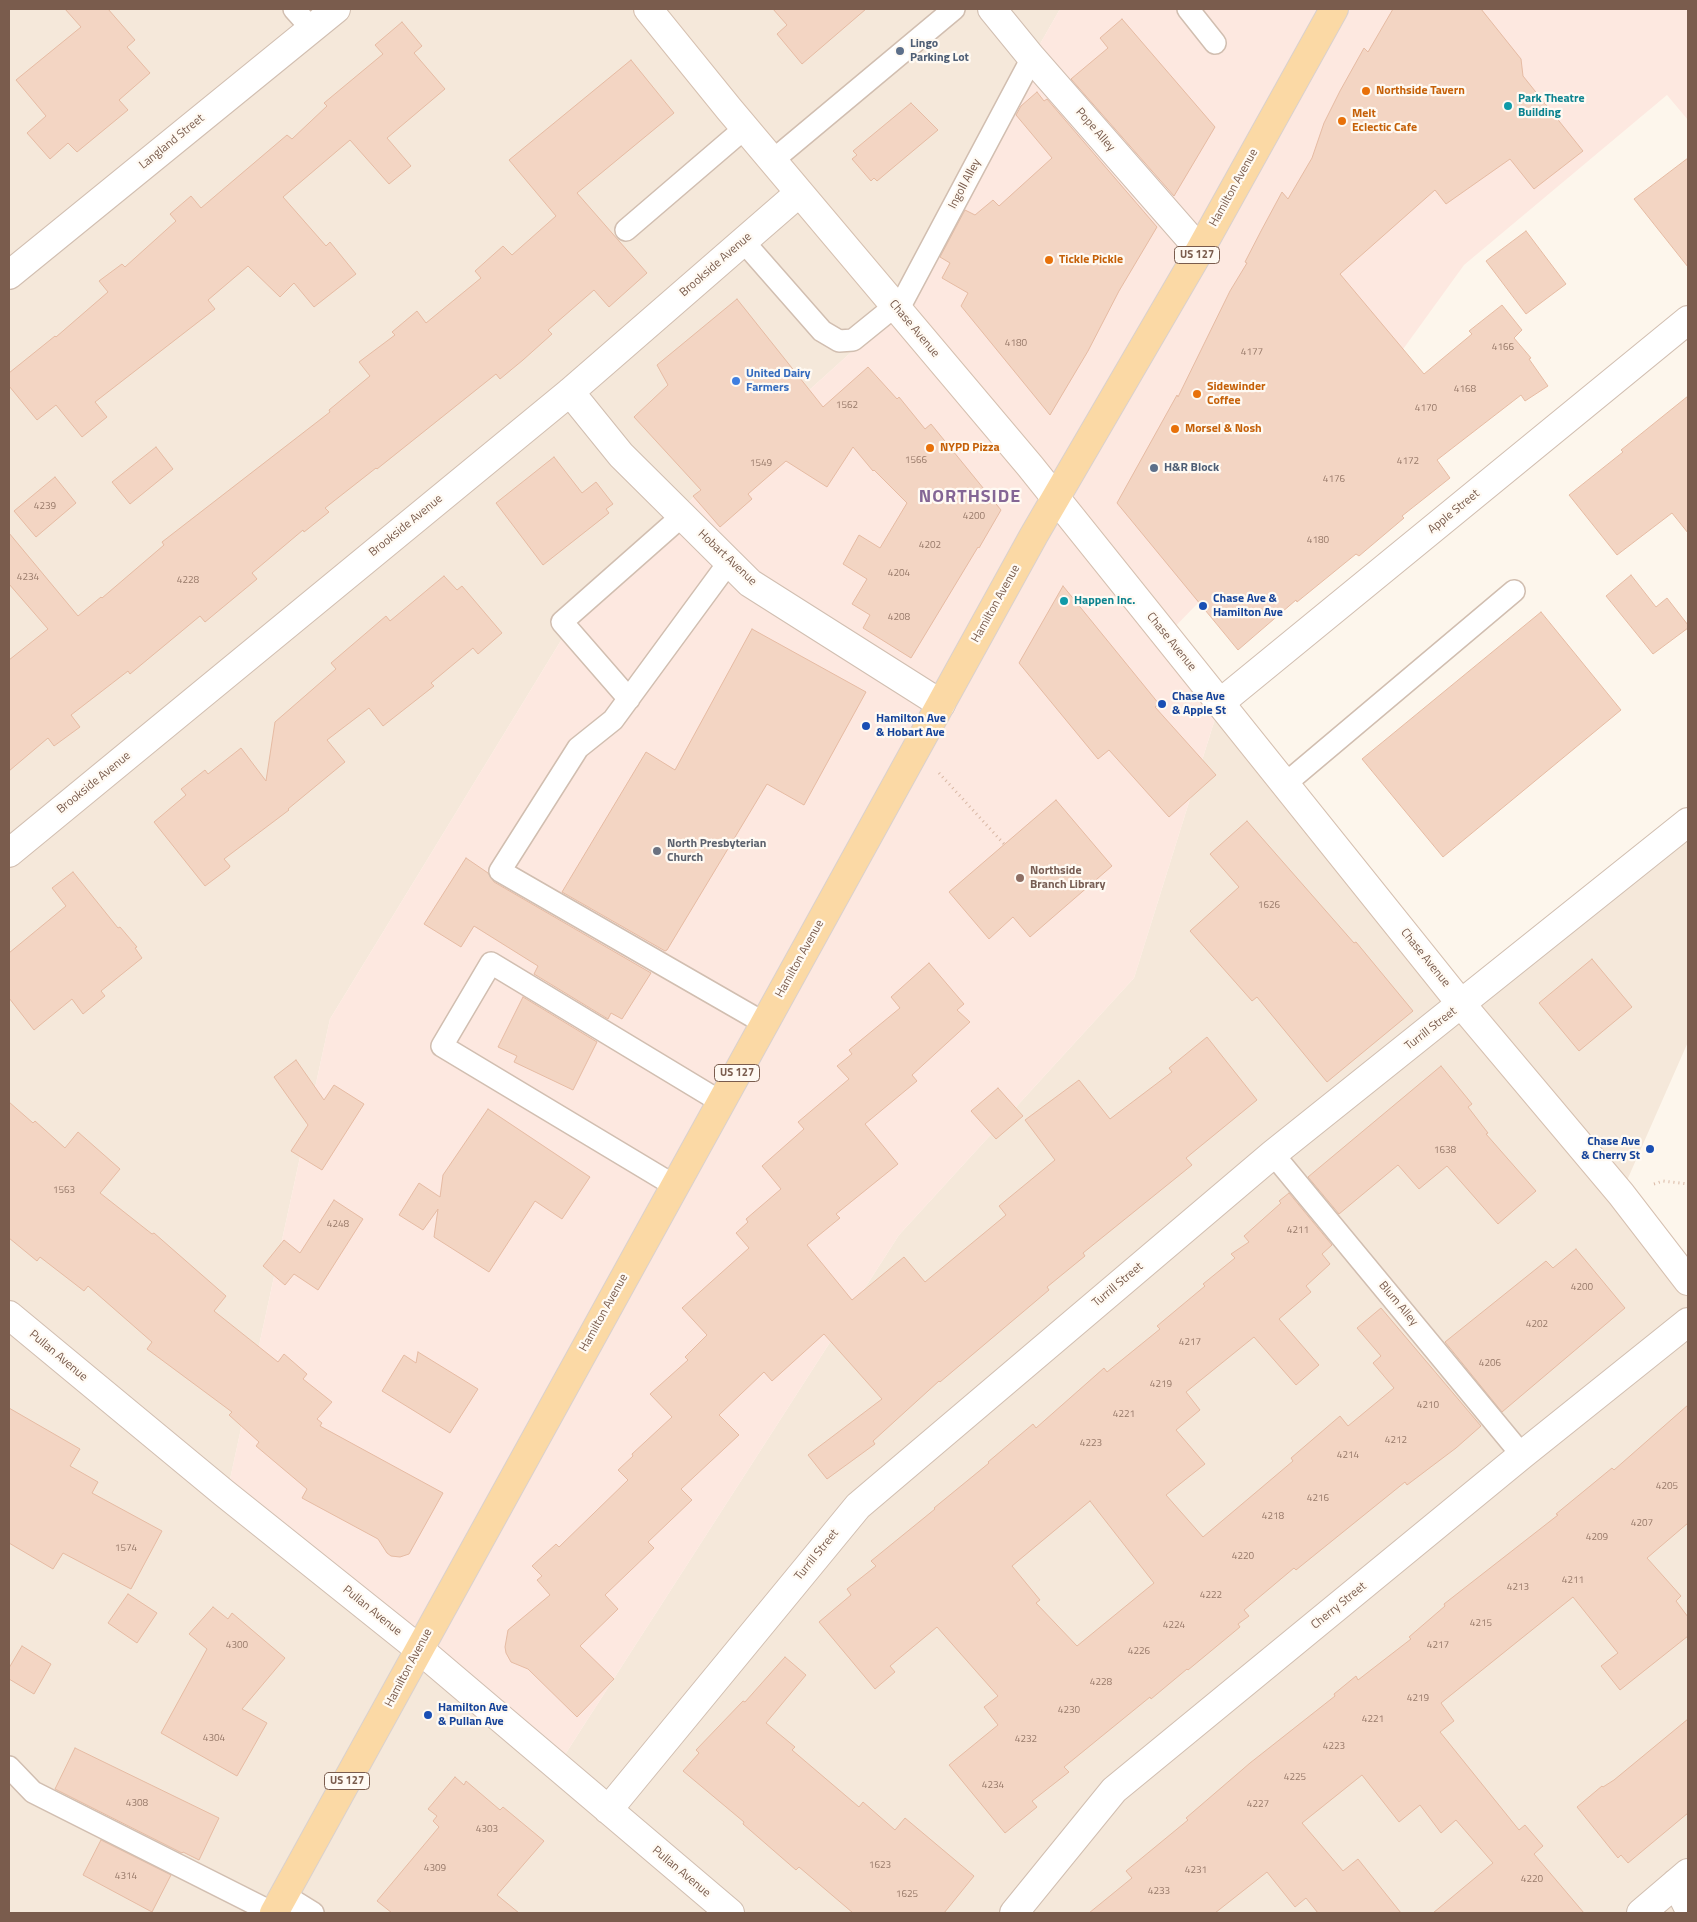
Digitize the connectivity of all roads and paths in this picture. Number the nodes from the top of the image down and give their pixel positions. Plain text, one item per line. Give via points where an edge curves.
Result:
1 (294, 9) edge
2 (336, 9) edge
3 (648, 9) edge
4 (954, 9) edge
5 (992, 9) edge
6 (1188, 9) edge
7 (1330, 11) edge
8 (312, 29) junction
9 (1215, 43) dead end
10 (1032, 58) junction
11 (745, 128) junction
12 (772, 161) junction
13 (799, 193) junction
14 (626, 230) dead end
15 (743, 241) junction
16 (1200, 250) junction
17 (9, 276) edge
18 (896, 308) junction
19 (1688, 320) edge
20 (570, 392) junction
21 (1056, 498) junction
22 (682, 516) junction
23 (730, 562) junction
24 (1514, 592) dead end
25 (629, 698) junction
26 (1220, 703) junction
27 (941, 704) junction
28 (916, 749) junction
29 (1285, 784) junction
30 (1688, 822) edge
31 (1004, 844) dead end
32 (9, 853) edge
33 (1462, 1005) junction
34 (764, 1023) junction
35 (721, 1102) junction
36 (1273, 1154) junction
37 (675, 1186) junction
38 (1688, 1281) edge
39 (9, 1315) edge
40 (1688, 1322) edge
41 (1522, 1455) junction
42 (419, 1649) junction
43 (9, 1766) edge
44 (608, 1810) junction
45 (1682, 1878) edge
46 (277, 1907) edge
47 (1688, 1907) edge
48 (314, 1913) edge
49 (730, 1913) edge
50 (1014, 1913) edge
51 (1641, 1913) edge

1 - 8 lane
2 - 8 street, Langland Street
3 - 11 street, Chase Avenue
4 - 12 lane
5 - 10 street, Pope Alley
6 - 9 lane
7 - 16 main road, Hamilton Avenue / US 127
8 - 17 street, Langland Street
10 - 16 street, Pope Alley
10 - 18 lane, Ingoll Alley
11 - 12 street, Chase Avenue
11 - 14 lane
12 - 13 street, Chase Avenue
13 - 15 street, Brookside Avenue
13 - 18 street, Chase Avenue
15 - 18 lane via 822,331 839,341 853,340
15 - 20 street, Brookside Avenue
16 - 21 main road, Hamilton Avenue / US 127
18 - 21 street, Chase Avenue
19 - 26 street, Apple Street
20 - 22 street, Hobart Avenue via 621,455
20 - 32 street, Brookside Avenue
21 - 26 street, Chase Avenue
21 - 27 main road, Hamilton Avenue / US 127
22 - 23 street, Hobart Avenue
22 - 25 lane via 562,622
23 - 25 lane
23 - 27 street, Hobart Avenue via 750,583
24 - 29 lane
25 - 34 lane via 612,720 578,748 500,871
26 - 29 street, Chase Avenue
27 - 28 main road, Hamilton Avenue / US 127
28 - 31 path
28 - 34 main road, Hamilton Avenue / US 127
29 - 33 street, Chase Avenue
30 - 33 street, Turrill Street
33 - 36 street, Turrill Street
33 - 38 street, Chase Avenue via 1621,1194
34 - 35 main road, Hamilton Avenue / US 127
35 - 37 main road, Hamilton Avenue / US 127
35 - 37 lane via 491,963 442,1046
36 - 41 lane, Blum Alley
36 - 44 street, Turrill Street via 858,1506
37 - 42 main road, Hamilton Avenue / US 127
39 - 42 street, Pullan Avenue
40 - 41 street, Cherry Street
41 - 50 street, Cherry Street via 1114,1790
42 - 44 street, Pullan Avenue
42 - 46 main road, Hamilton Avenue / US 127
43 - 46 lane via 33,1792
44 - 49 street, Pullan Avenue
45 - 47 street
45 - 51 street
46 - 48 lane

